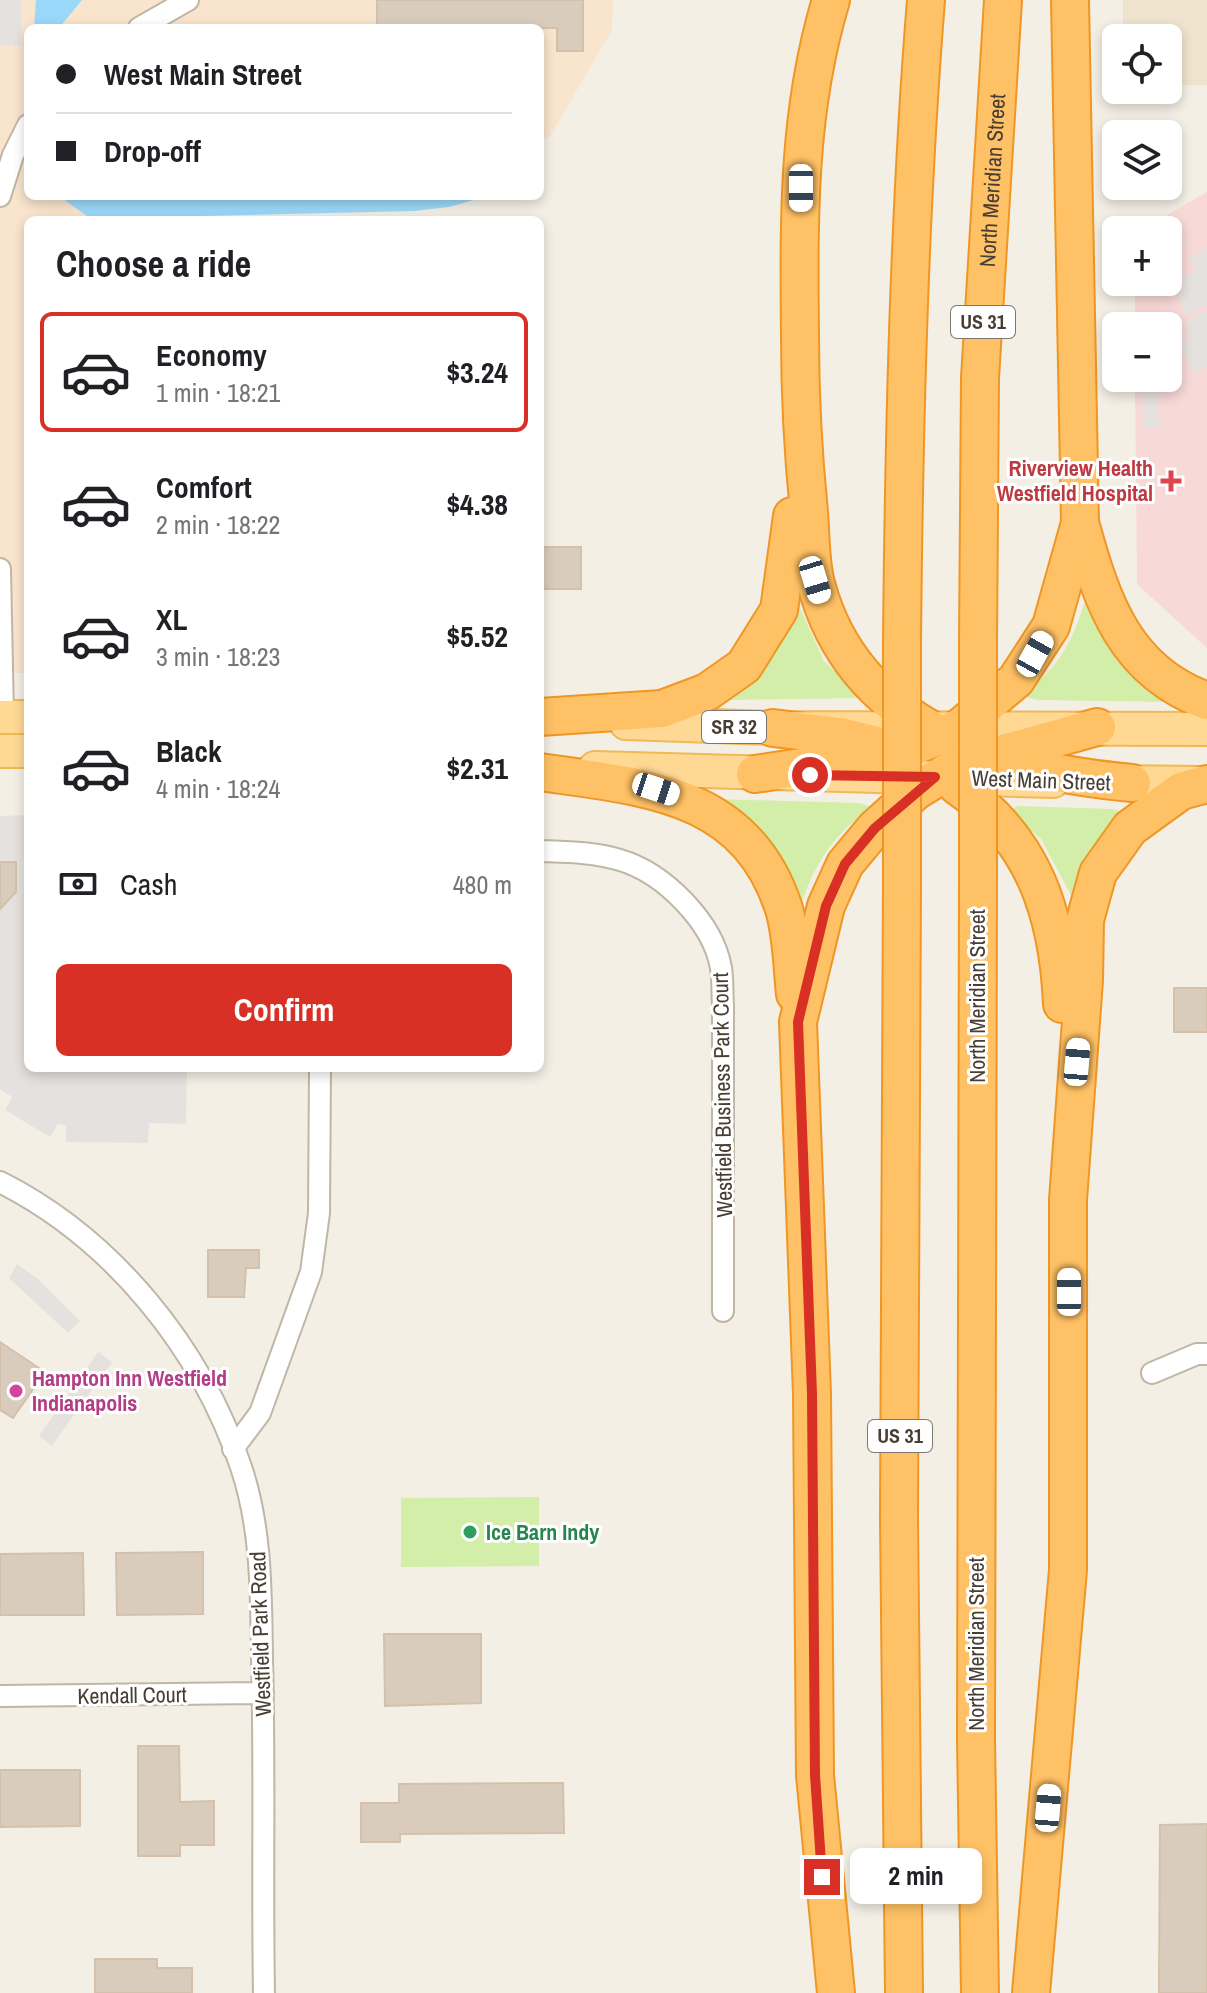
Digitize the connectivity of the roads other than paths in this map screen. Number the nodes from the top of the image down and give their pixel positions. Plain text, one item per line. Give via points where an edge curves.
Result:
1 (188, 0) edge
2 (831, 0) edge
3 (926, 0) edge
4 (1003, 0) edge
5 (1070, 0) edge
6 (146, 24) edge
7 (24, 133) edge
8 (0, 196) edge
9 (800, 422) junction
10 (1080, 523) junction
11 (0, 569) edge
12 (1207, 701) edge
13 (10, 717) edge
14 (544, 718) edge
15 (544, 718) edge
16 (1097, 727) junction
17 (773, 728) junction
18 (1207, 729) edge
19 (943, 731) junction
20 (0, 751) edge
21 (24, 751) edge
22 (900, 752) junction
23 (987, 756) junction
24 (544, 769) edge
25 (544, 770) edge
26 (755, 774) junction
27 (940, 777) junction
28 (1132, 783) junction
29 (1207, 783) edge
30 (544, 851) edge
31 (798, 1022) junction
32 (320, 1072) edge
33 (1072, 1117) junction
34 (0, 1182) edge
35 (723, 1311) dead end
36 (1207, 1354) edge
37 (1152, 1373) dead end
38 (233, 1449) junction
39 (263, 1693) junction
40 (0, 1696) edge
41 (264, 1993) edge
42 (836, 1993) edge
43 (904, 1993) edge
44 (980, 1993) edge
45 (1031, 1993) edge

1 - 6 street
2 - 9 highway via 813,68 802,147
3 - 43 highway, US 31, bridge via 905,355 899,1534
4 - 44 highway, North Meridian Street / US 31, bridge via 980,378
5 - 10 highway
7 - 8 street
9 - 14 highway via 784,591 772,625 744,666 707,692 662,709
9 - 19 highway via 811,551 821,598 848,653 874,686
10 - 12 highway via 1098,587 1119,631 1170,682
10 - 19 highway via 1051,626 1035,654 1006,690
11 - 13 street
15 - 17 main road, SR 32
16 - 18 main road, SR 32
16 - 19 main road, SR 32
16 - 23 highway
17 - 19 main road, SR 32
17 - 22 highway via 840,736
19 - 22 highway
19 - 23 highway
20 - 21 main road
22 - 26 highway
22 - 27 highway
23 - 27 highway
23 - 28 highway via 1067,777
24 - 26 main road, West Main Street / SR 32
25 - 31 highway via 656,789 693,802 738,835 766,872 783,908
26 - 27 main road, West Main Street / SR 32
27 - 28 main road, West Main Street / SR 32
27 - 31 highway via 875,828 845,864 826,906
27 - 33 highway via 995,816 1044,895 1059,961
28 - 29 main road, West Main Street / SR 32
29 - 33 highway via 1181,791 1141,818 1098,873 1085,920
30 - 35 street, Westfield Business Park Court via 588,853 643,870 676,895 710,937 721,967 723,1005
31 - 42 highway via 812,1394 815,1775
32 - 38 street via 319,1213 311,1272 260,1413
33 - 45 highway via 1068,1570
34 - 38 street, Westfield Park Road via 90,1242 142,1293 186,1356
36 - 37 street
38 - 39 street, Westfield Park Road via 243,1473 257,1550
39 - 40 street, Kendall Court
39 - 41 street, Westfield Park Road

